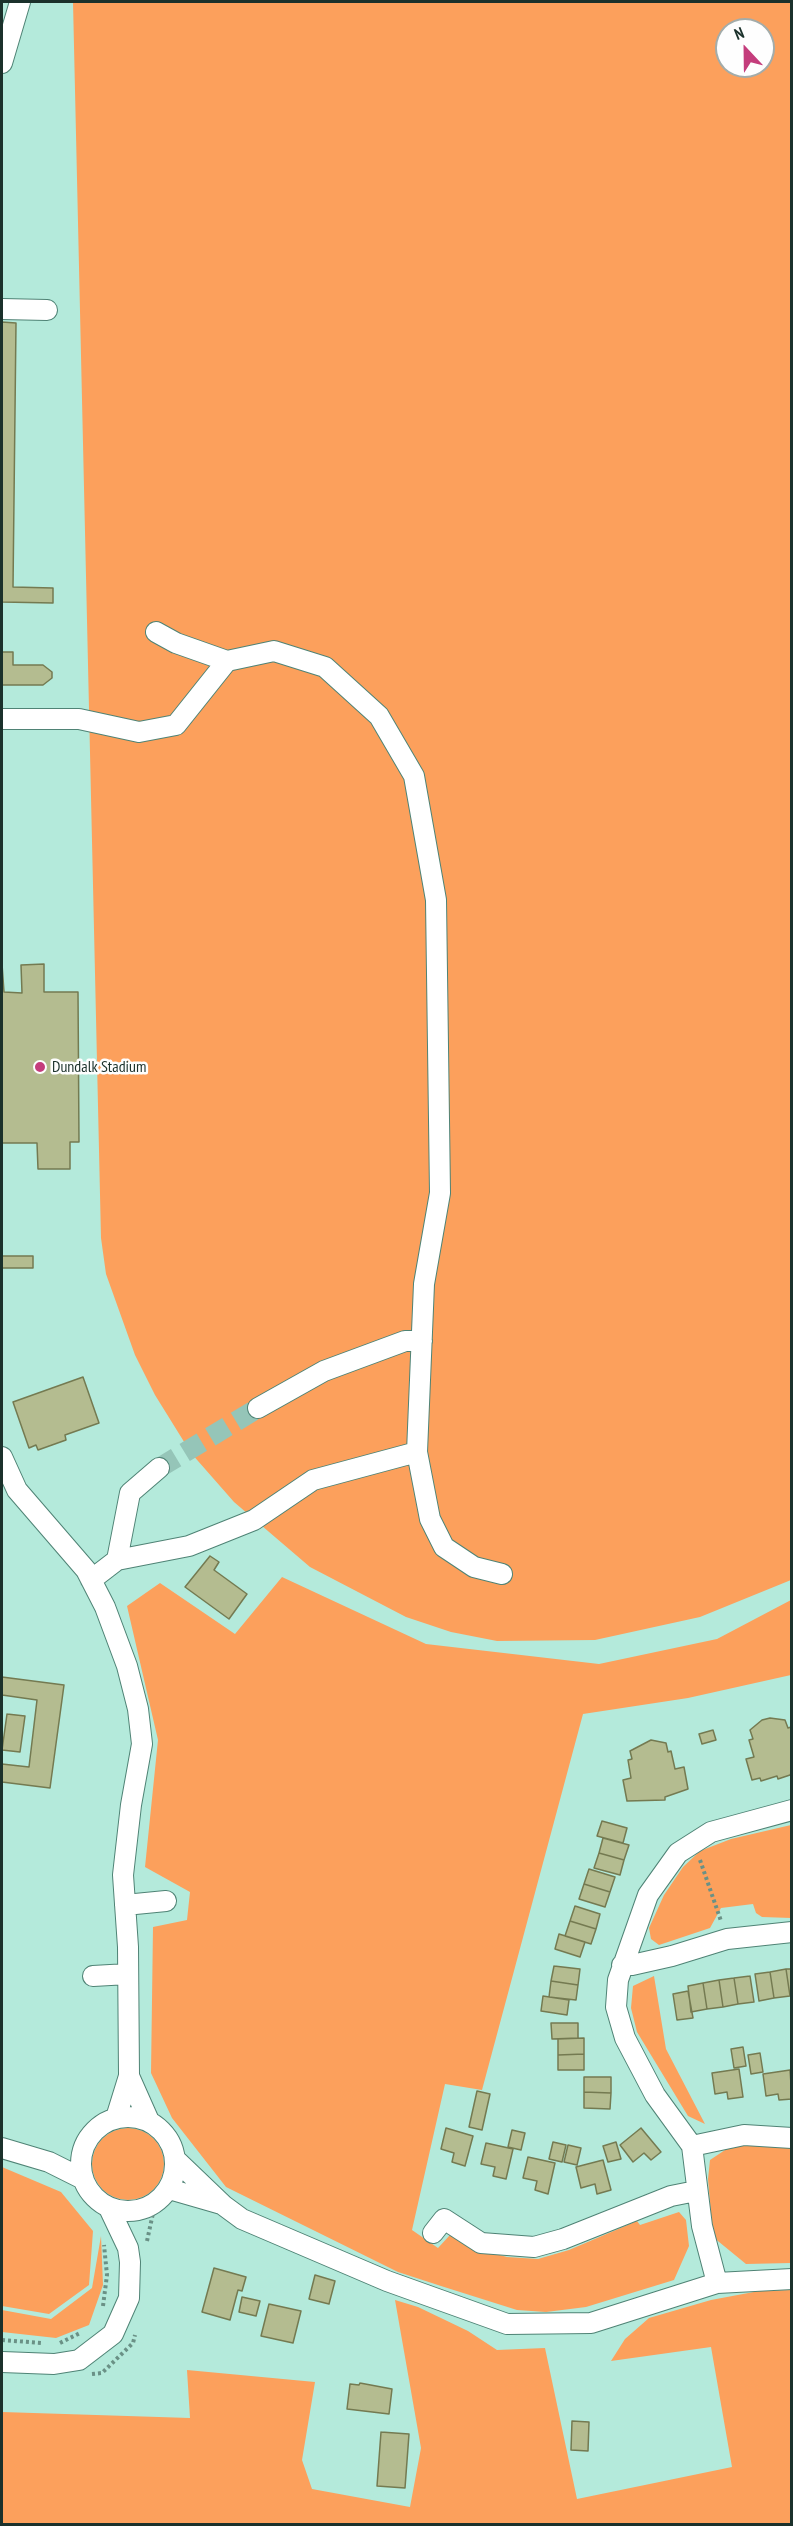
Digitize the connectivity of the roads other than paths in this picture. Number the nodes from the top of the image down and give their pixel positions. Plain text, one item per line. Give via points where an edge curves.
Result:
1 (20, 2) edge
2 (2, 63) edge
3 (2, 309) edge
4 (47, 310) dead end
5 (156, 632) dead end
6 (227, 661) junction
7 (2, 719) edge
8 (422, 1341) junction
9 (258, 1408) tunnel mouth
10 (417, 1452) junction
11 (2, 1457) edge
12 (159, 1468) tunnel mouth
13 (117, 1560) junction
14 (502, 1574) dead end
15 (91, 1580) junction
16 (792, 1810) edge
17 (166, 1901) dead end
18 (125, 1905) junction
19 (792, 1932) edge
20 (622, 1965) junction
21 (128, 1974) junction
22 (93, 1976) dead end
23 (129, 2076) junction
24 (116, 2118) junction
25 (150, 2121) junction
26 (792, 2138) edge
27 (692, 2146) junction
28 (84, 2147) junction
29 (2, 2148) edge
30 (176, 2160) junction
31 (49, 2162) junction
32 (83, 2179) junction
33 (169, 2189) junction
34 (696, 2191) junction
35 (223, 2205) junction
36 (109, 2208) junction
37 (142, 2210) junction
38 (433, 2233) dead end
39 (128, 2247) junction
40 (792, 2278) edge
41 (717, 2283) junction
42 (2, 2362) edge

1 - 2 street
3 - 4 street
5 - 6 street via 176,644
6 - 7 street via 176,725 139,732 79,719
6 - 8 street via 274,651 325,667 379,717 414,776 436,900 440,1193 424,1284
8 - 9 street via 405,1341 324,1371
8 - 10 street
10 - 13 street via 313,1480 254,1520 189,1546
10 - 14 street via 430,1519 444,1547 474,1567
11 - 15 street via 17,1490 86,1569
12 - 13 street via 130,1493
13 - 15 street
15 - 18 street via 127,1666 142,1744 123,1875
16 - 20 street via 729,1826 692,1842 678,1853 655,1882
17 - 18 street
18 - 21 street
19 - 20 street via 727,1939 672,1956
20 - 27 street via 616,2007 625,2037 655,2095
21 - 22 street
21 - 23 street
23 - 24 street
23 - 25 street
24 - 25 street
24 - 28 street via 103,2124
25 - 30 street via 167,2137
26 - 27 street via 744,2135
27 - 34 street
28 - 31 street
28 - 32 street
29 - 31 street
30 - 33 street
30 - 35 street
31 - 32 street
32 - 36 street via 90,2192
33 - 35 street
33 - 37 street
34 - 38 street via 660,2200 534,2247 482,2243 444,2219
34 - 41 street
35 - 41 street via 242,2219 305,2247 452,2307 507,2324 591,2323
36 - 37 street
36 - 39 street
37 - 39 street
39 - 42 street via 129,2298 113,2334 79,2360 54,2364
40 - 41 street

